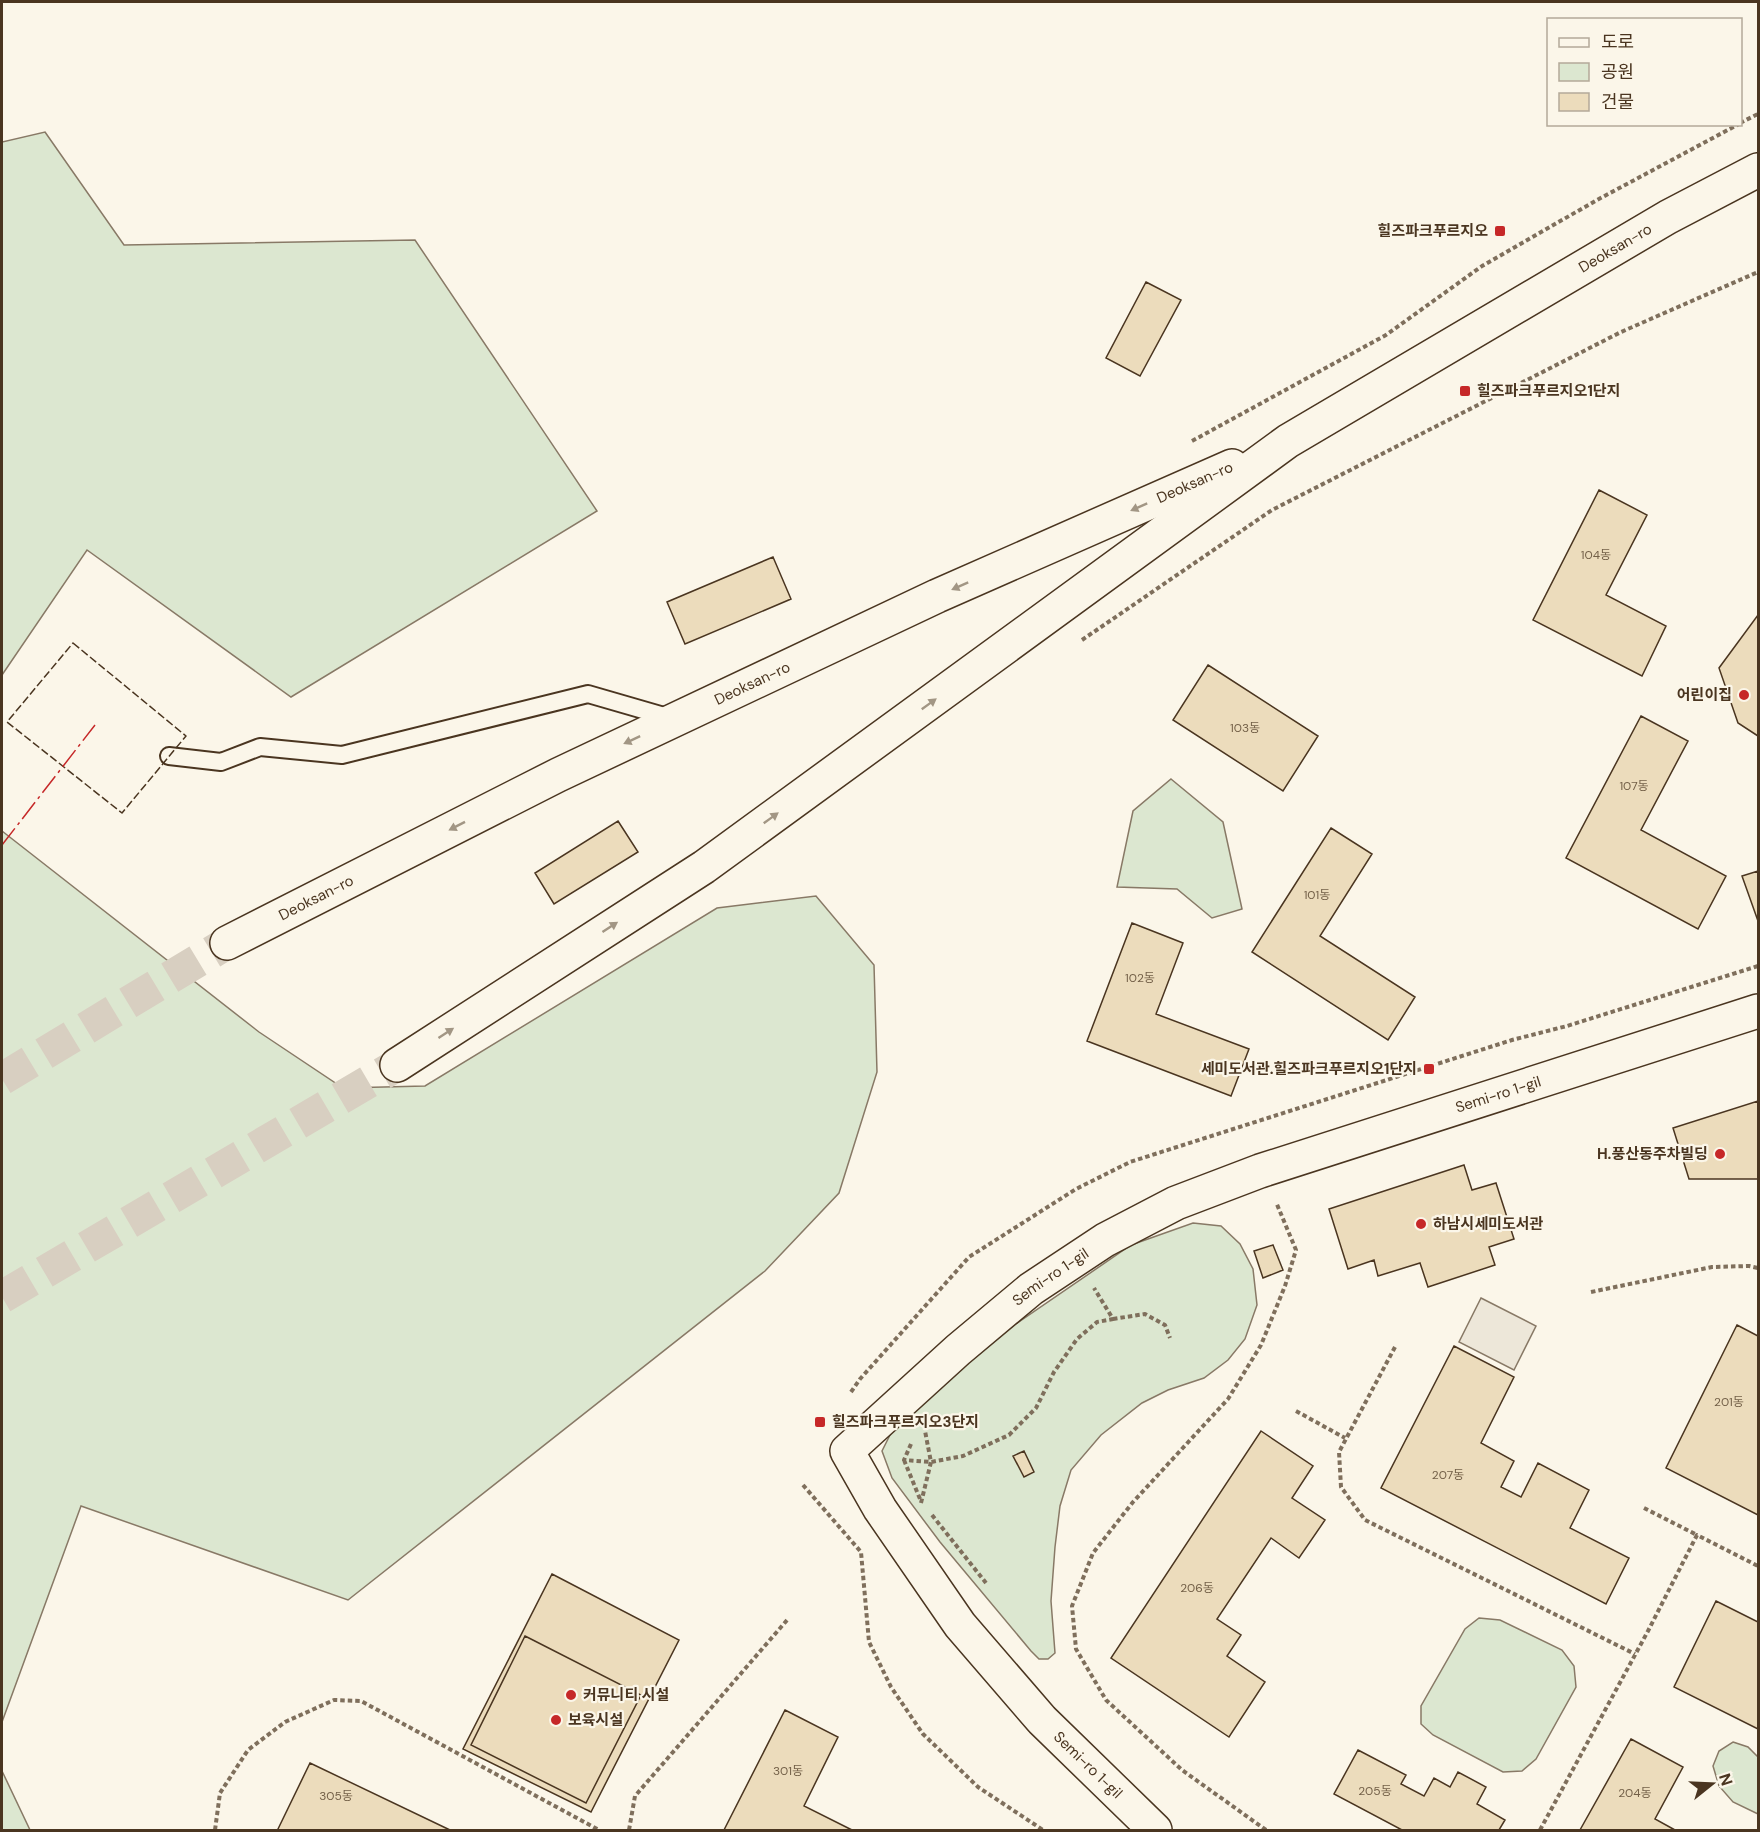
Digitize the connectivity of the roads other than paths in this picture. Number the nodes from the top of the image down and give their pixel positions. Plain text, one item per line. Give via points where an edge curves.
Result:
1 (1758, 170) edge
2 (1288, 441) junction
3 (675, 719) junction
4 (169, 756) dead end
5 (227, 943) tunnel mouth
6 (1758, 1011) edge
7 (397, 1065) tunnel mouth
8 (1155, 1830) edge

1 - 2 main road, Deoksan-ro via 1668,217
2 -> 3 main road, Deoksan-ro via 937,596
7 -> 2 main road, Deoksan-ro via 704,867
3 - 4 lane via 588,694 342,755 260,747 221,762
3 -> 5 main road, Deoksan-ro
6 - 8 main road, Semi-ro 1-gil via 1260,1171 1176,1203 1106,1240 1031,1289 847,1451 880,1509 960,1625 1042,1720

